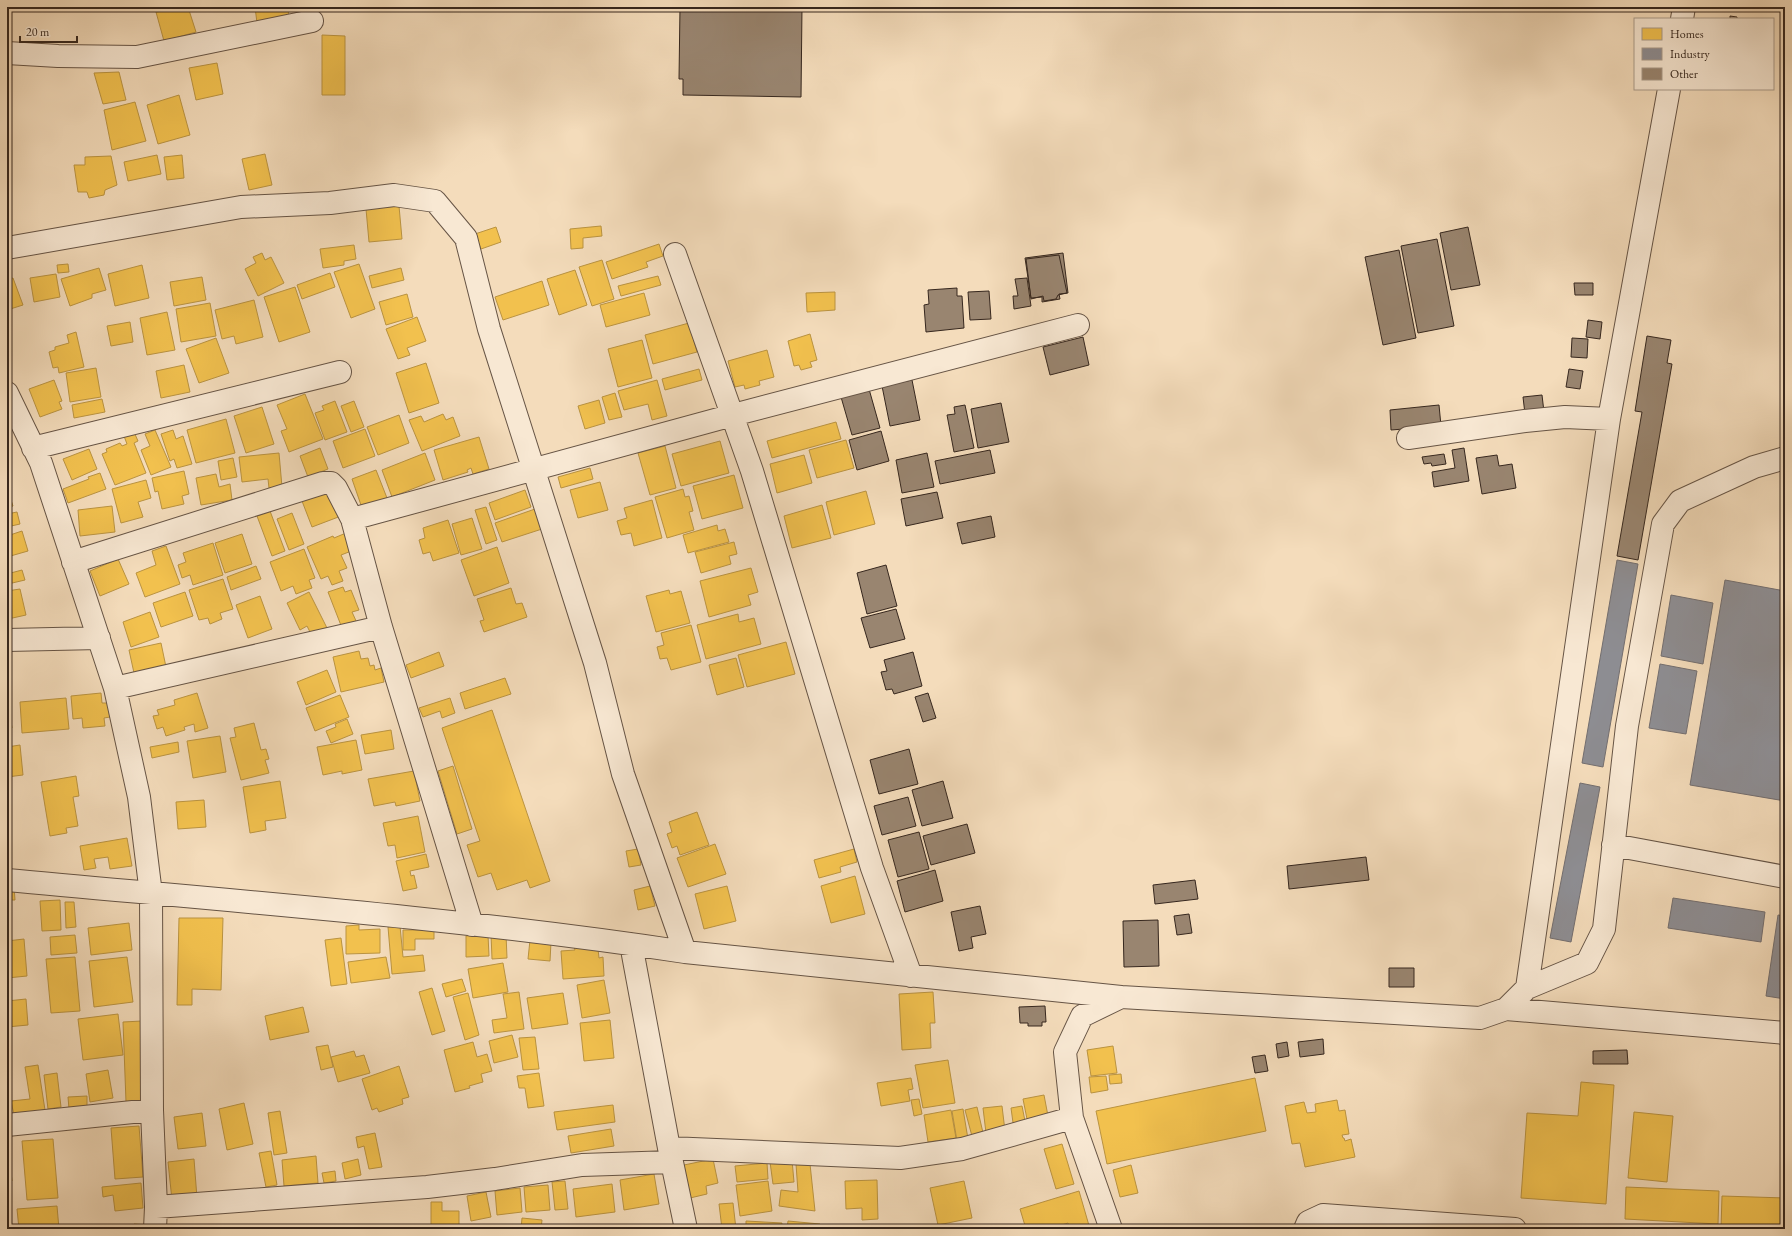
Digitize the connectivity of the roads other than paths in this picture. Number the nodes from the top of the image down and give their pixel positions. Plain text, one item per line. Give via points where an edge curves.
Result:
1 (1684, 7) edge
2 (1682, 18) edge
3 (312, 21) dead end
4 (7, 53) edge
5 (1669, 90) edge
6 (7, 248) edge
7 (675, 254) dead end
8 (1078, 325) dead end
9 (340, 372) dead end
10 (9, 401) edge
11 (733, 415) junction
12 (1609, 418) junction
13 (1408, 438) dead end
14 (33, 448) junction
15 (1785, 458) edge
16 (534, 471) junction
17 (352, 519) junction
18 (74, 562) junction
19 (381, 627) junction
20 (99, 638) junction
21 (7, 640) edge
22 (115, 688) junction
23 (1612, 845) junction
24 (1785, 877) edge
25 (7, 880) edge
26 (152, 894) junction
27 (472, 925) junction
28 (631, 944) junction
29 (685, 952) junction
30 (912, 976) junction
31 (1527, 988) junction
32 (1121, 997) junction
33 (1506, 1009) junction
34 (1785, 1033) edge
35 (152, 1110) junction
36 (1072, 1118) junction
37 (7, 1125) edge
38 (671, 1155) junction
39 (156, 1207) junction
40 (155, 1229) edge
41 (686, 1229) edge
42 (1111, 1229) edge
43 (1305, 1229) edge
44 (1515, 1229) edge

1 - 2 street
3 - 4 street via 137,57
5 - 12 street
6 - 16 street via 241,207 330,203 394,195 435,201 466,238 488,329
7 - 11 street
8 - 11 street
9 - 14 street
10 - 14 street
11 - 16 street
11 - 30 street via 872,868
12 - 13 street via 1565,417 1531,420
12 - 31 street
14 - 18 street via 41,463
15 - 23 street via 1754,467 1680,501 1663,524 1627,726
16 - 17 street
16 - 29 street via 595,663 623,774
17 - 18 street via 336,488 323,483
17 - 19 street
18 - 20 street
19 - 22 street
19 - 27 street
20 - 21 street
20 - 22 street
22 - 26 street via 139,797
23 - 24 street
23 - 31 street via 1604,929 1587,963
25 - 26 street
26 - 27 street
26 - 35 street
27 - 28 street
28 - 29 street
28 - 38 street
29 - 30 street
30 - 32 street
31 - 33 street
32 - 33 street via 1480,1018
32 - 36 street via 1082,1016 1065,1052
33 - 34 street
35 - 37 street
35 - 39 street
36 - 38 street via 962,1149 900,1158
36 - 42 street
38 - 39 street via 582,1165 427,1188
38 - 41 street
39 - 40 street
43 - 44 street via 1308,1222 1323,1215

